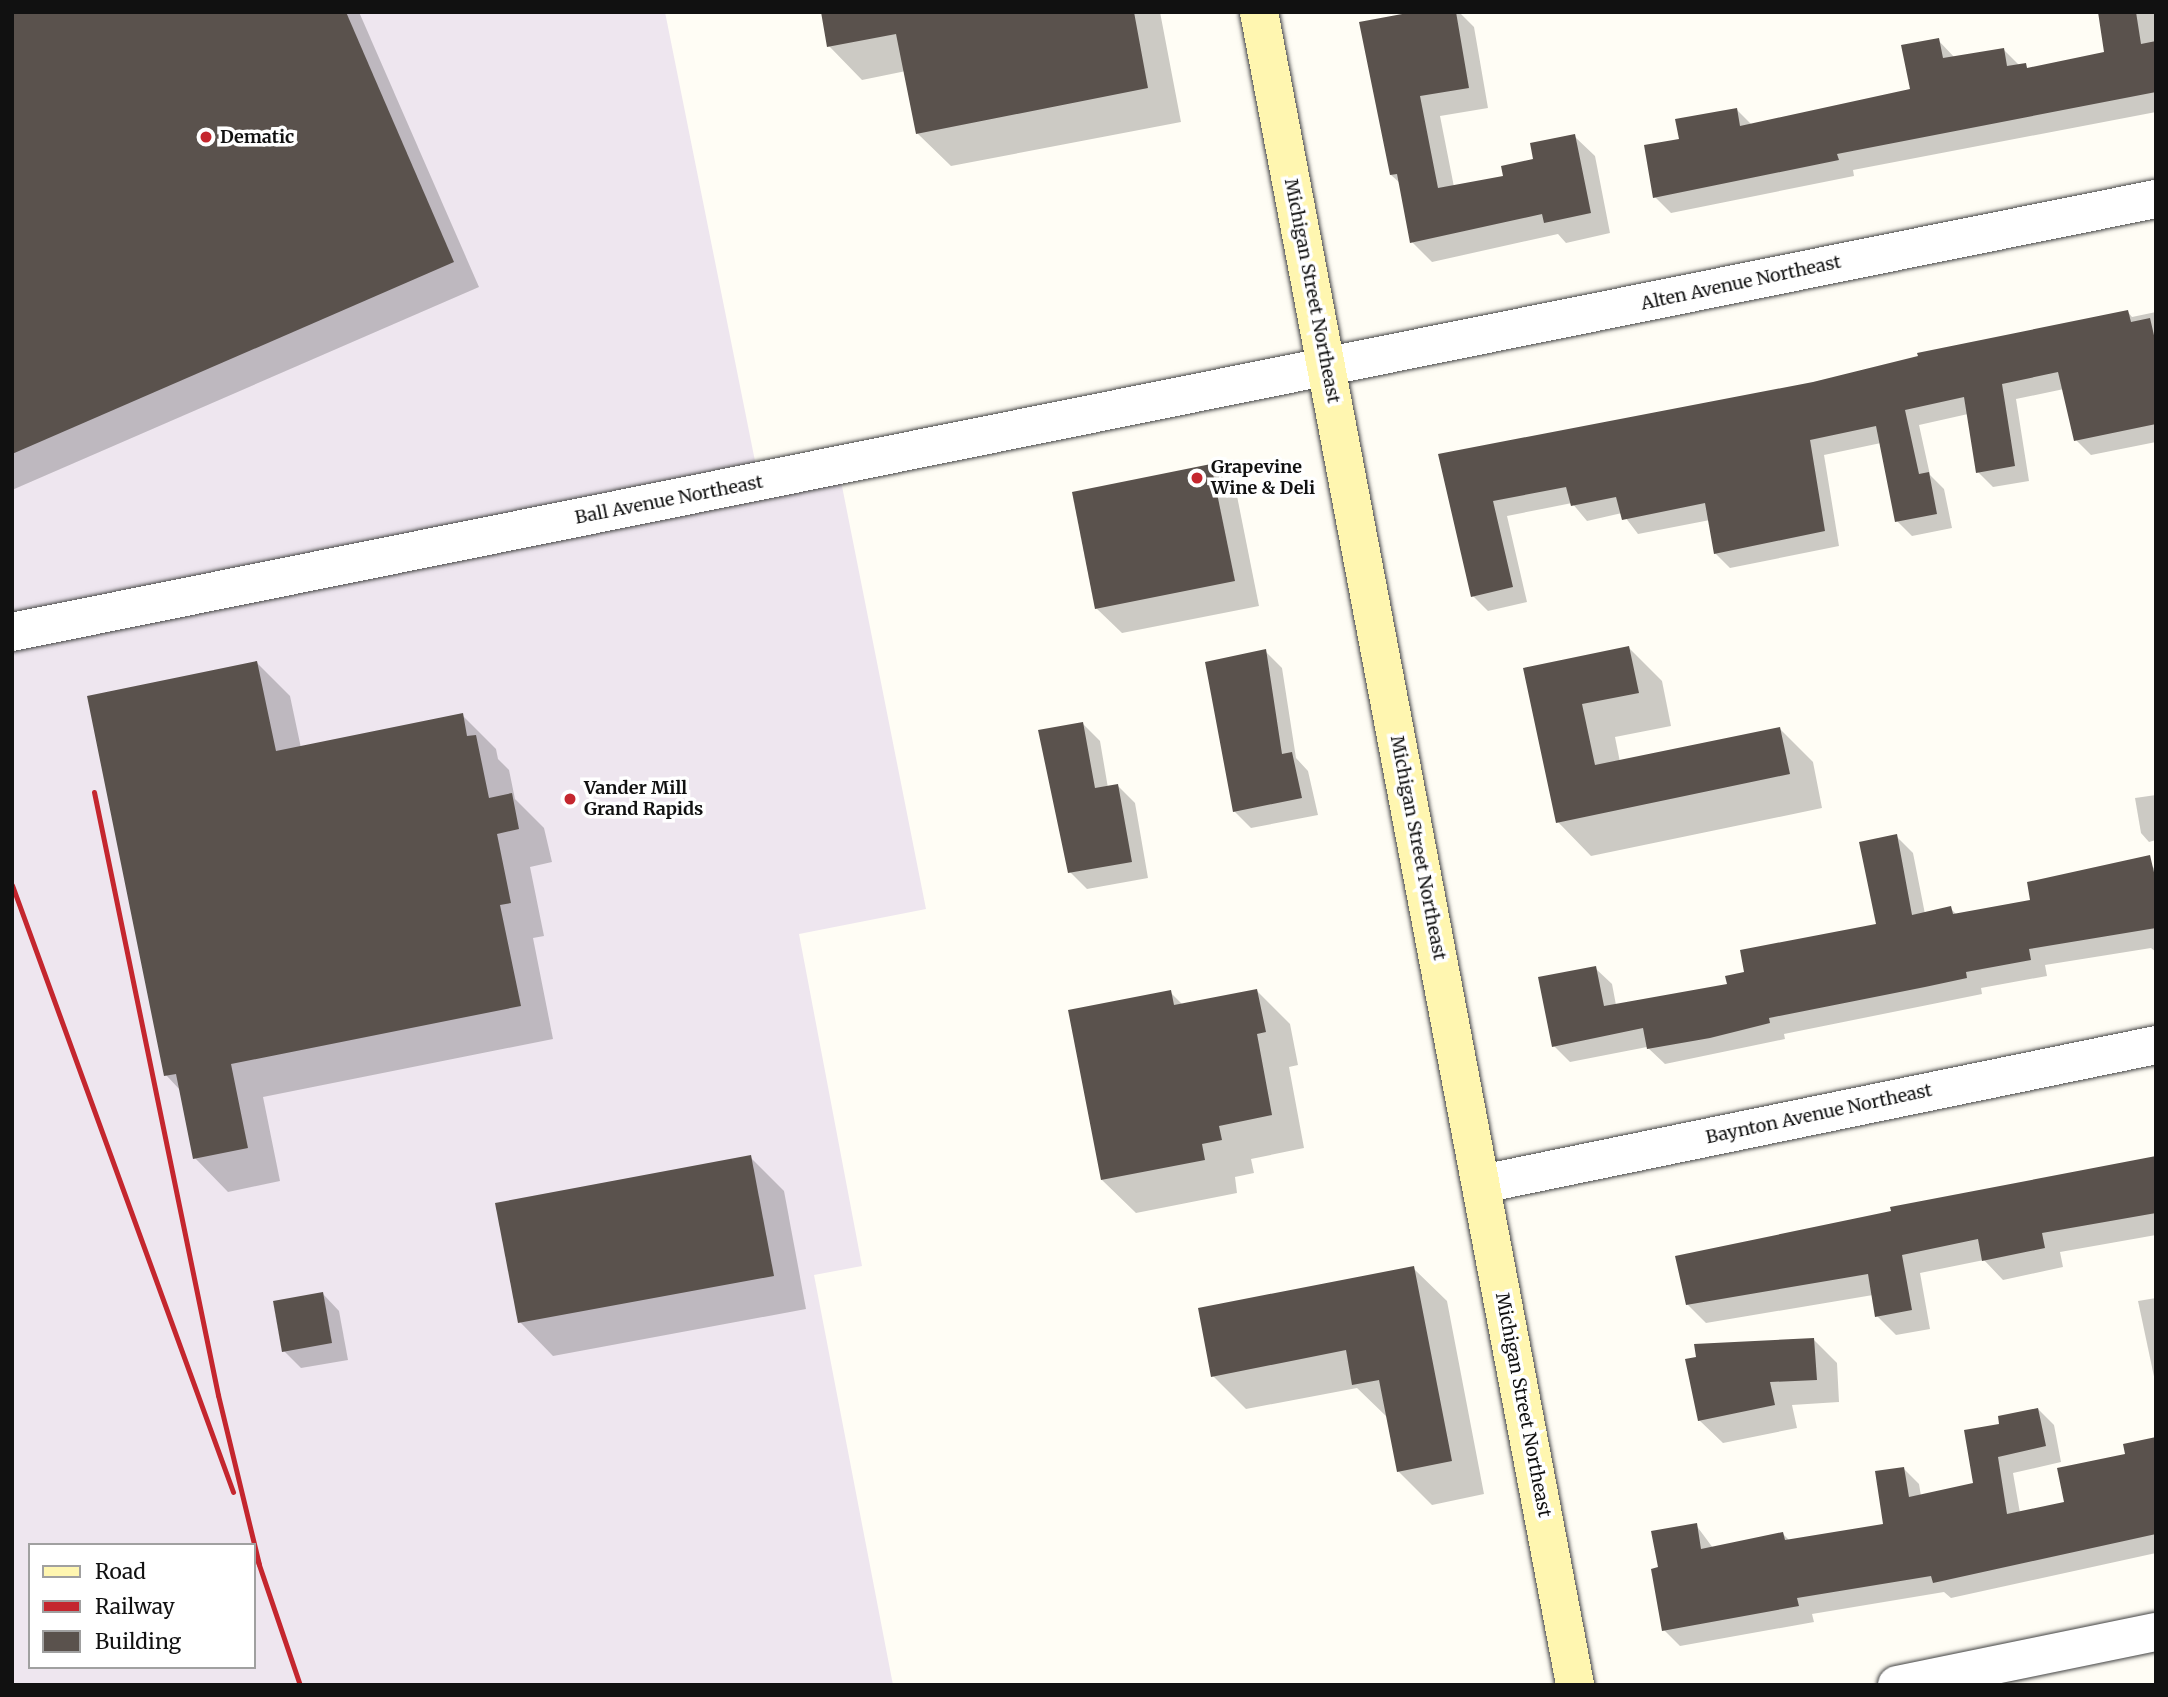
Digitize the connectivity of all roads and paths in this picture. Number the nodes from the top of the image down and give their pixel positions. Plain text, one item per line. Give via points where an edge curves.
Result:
1 (1259, 12) edge
2 (2156, 199) edge
3 (1327, 368) junction
4 (12, 632) edge
5 (2156, 1045) edge
6 (1482, 1184) junction
7 (2156, 1632) edge
8 (1575, 1685) edge
9 (1897, 1685) edge

1 - 3 main road, Michigan Street Northeast
2 - 3 street, Alten Avenue Northeast
3 - 4 street, Ball Avenue Northeast
3 - 6 main road, Michigan Street Northeast
5 - 6 street, Baynton Avenue Northeast
6 - 8 main road, Michigan Street Northeast
7 - 9 street

